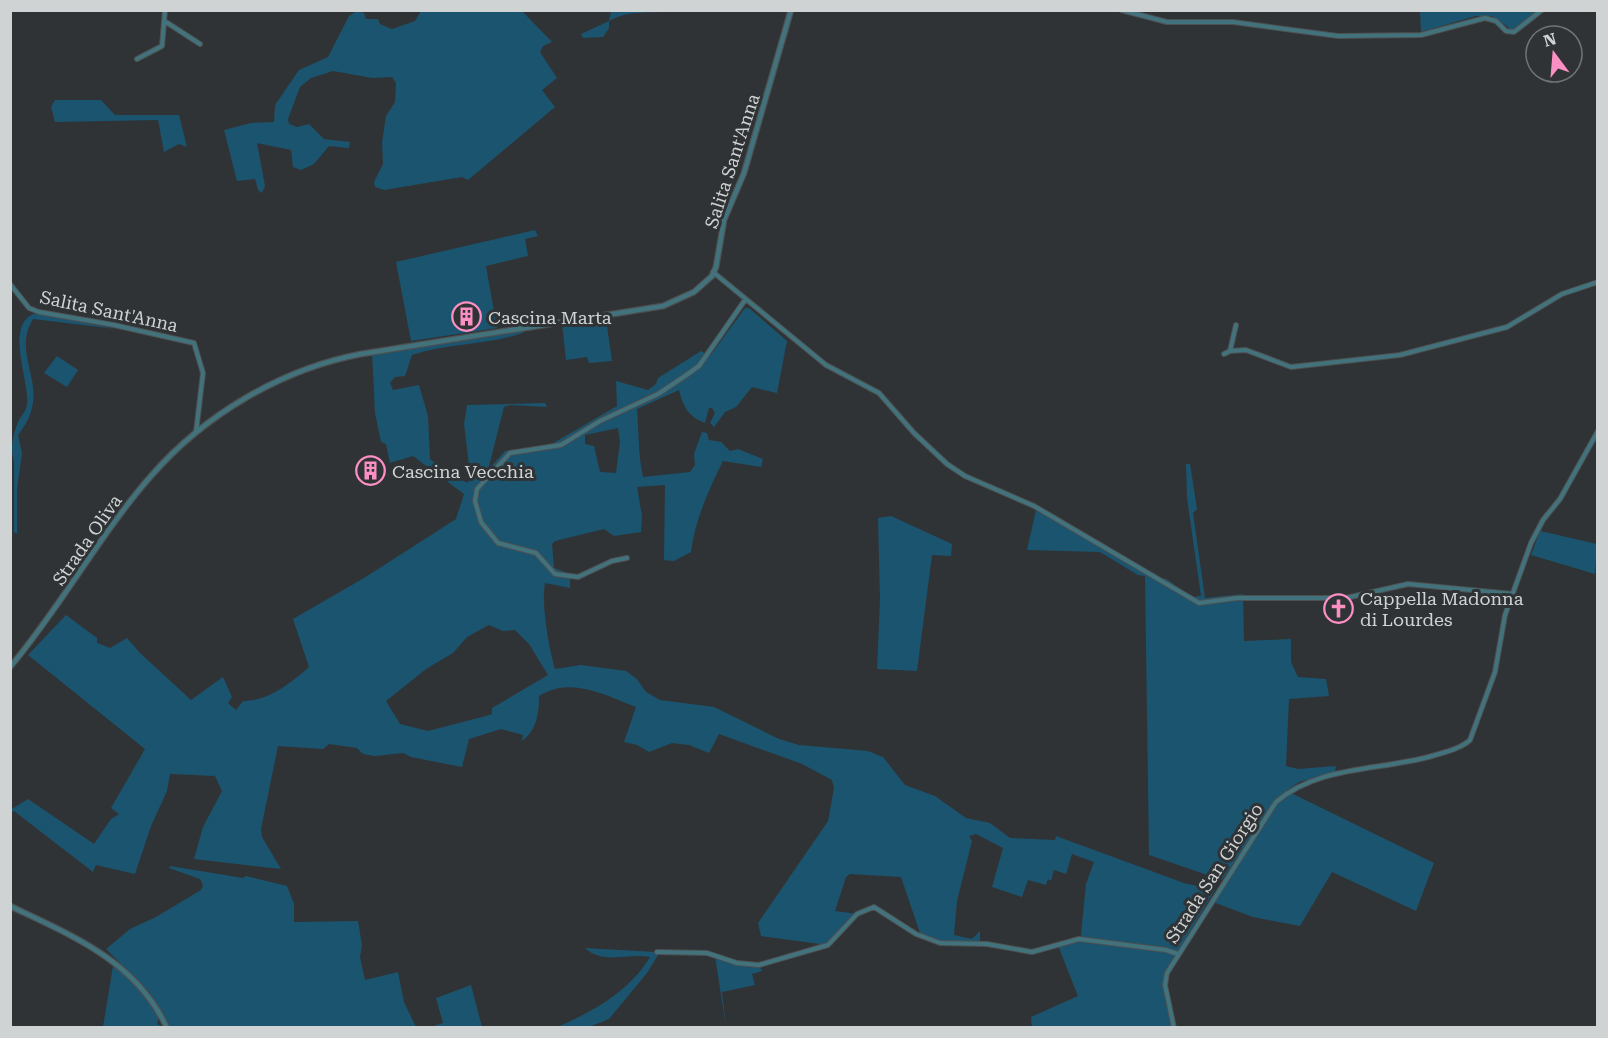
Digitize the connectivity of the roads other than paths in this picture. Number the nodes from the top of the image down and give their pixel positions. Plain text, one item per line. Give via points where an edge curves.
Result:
1 (165, 10) edge
2 (791, 10) edge
3 (1121, 10) edge
4 (1542, 10) edge
5 (165, 22) junction
6 (200, 44) dead end
7 (137, 59) dead end
8 (713, 272) junction
9 (1598, 282) edge
10 (10, 284) edge
11 (745, 300) junction
12 (1236, 325) dead end
13 (1230, 351) junction
14 (1224, 354) dead end
15 (1598, 431) edge
16 (194, 434) junction
17 (627, 558) dead end
18 (1513, 594) junction
19 (10, 667) edge
20 (10, 906) edge
21 (657, 952) dead end
22 (1178, 954) junction
23 (167, 1028) edge
24 (1174, 1028) edge

1 - 5 street
2 - 8 street, Salita Sant'Anna via 744,173 724,220
3 - 4 street via 1167,22 1233,22 1344,36 1420,35 1485,18 1514,32
5 - 6 street
5 - 7 street via 162,46
8 - 11 street
8 - 16 street, Salita Sant'Anna via 694,292 663,306 318,363 274,382
9 - 13 street via 1562,294 1507,327 1400,355 1291,367 1252,352
10 - 16 street, Salita Sant'Anna via 29,308 39,312 194,343 202,373
11 - 17 street via 699,366 685,376 561,445 510,453 477,489 475,501 481,522 498,543 536,553 555,574 578,577
11 - 18 street via 826,366 879,393 947,464 1034,506 1199,603 1237,598 1357,597 1408,584
12 - 13 street
13 - 14 street
15 - 18 street, Strada San Giorgio via 1537,531
16 - 19 street, Strada Oliva via 137,493 36,638
18 - 22 street, Strada San Giorgio via 1501,629 1495,672 1470,740 1463,746 1417,760 1309,781 1288,791 1263,818
20 - 23 street via 112,959 153,1001
21 - 22 street via 707,953 736,963 759,965 828,945 857,914 874,907 924,938 940,943 987,944 1032,951 1079,939
22 - 24 street, Strada San Giorgio via 1165,985

